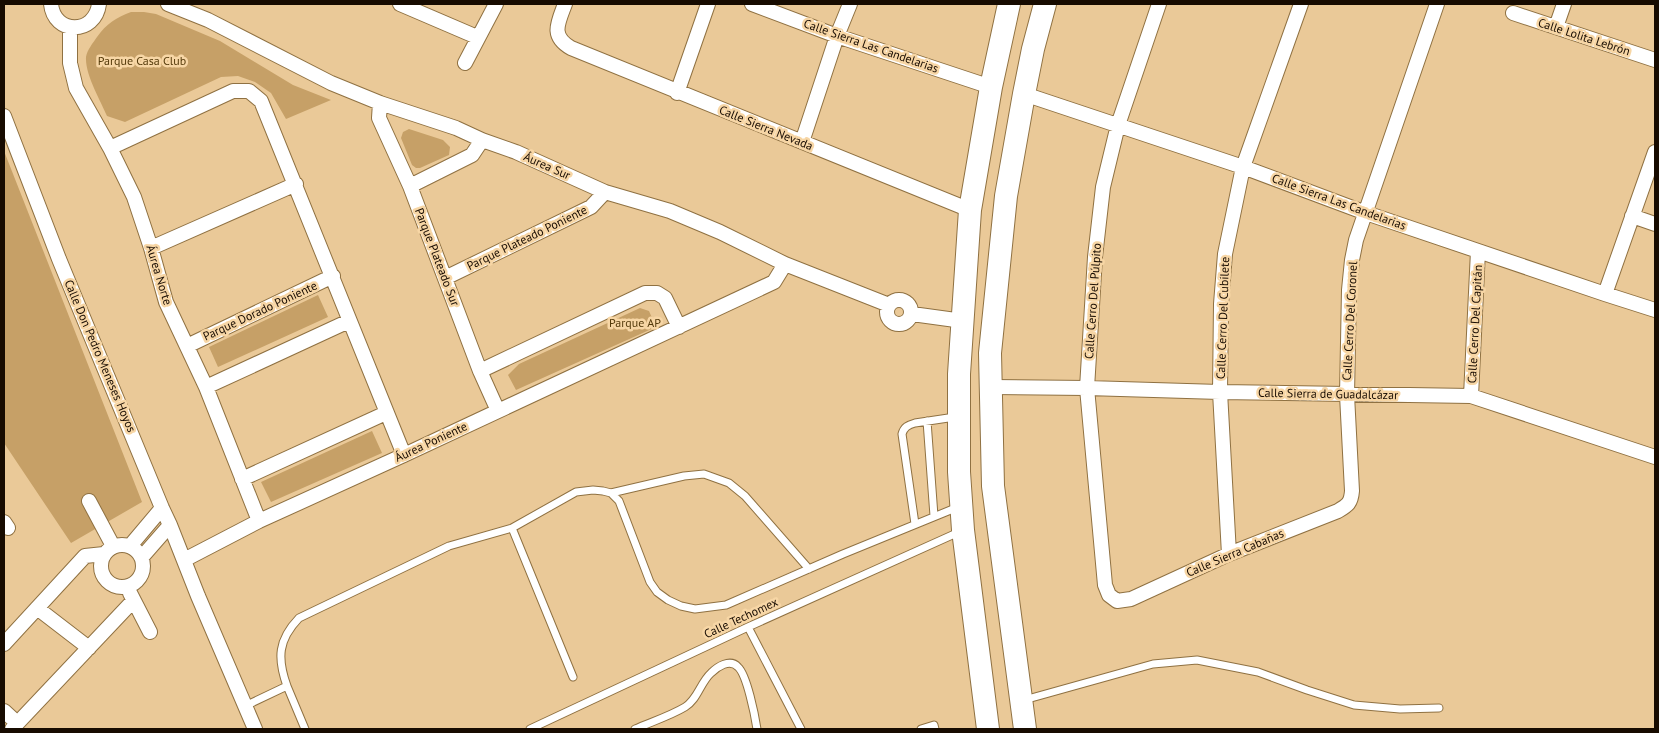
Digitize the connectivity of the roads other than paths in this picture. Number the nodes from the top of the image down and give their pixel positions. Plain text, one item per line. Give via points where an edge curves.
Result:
1 (50, 4) edge
2 (99, 4) edge
3 (168, 4) edge
4 (402, 4) edge
5 (496, 4) edge
6 (565, 4) edge
7 (708, 4) edge
8 (752, 4) edge
9 (850, 4) edge
10 (1009, 4) edge
11 (1045, 4) edge
12 (1159, 4) edge
13 (1301, 4) edge
14 (1437, 4) edge
15 (1564, 4) edge
16 (1513, 13) dead end
17 (1556, 26) junction
18 (70, 27) junction
19 (837, 36) junction
20 (478, 37) junction
21 (1655, 60) edge
22 (465, 63) dead end
23 (991, 87) junction
24 (678, 93) junction
25 (1024, 94) junction
26 (380, 103) junction
27 (4, 116) edge
28 (1118, 125) junction
29 (482, 140) junction
30 (802, 142) junction
31 (110, 148) junction
32 (1655, 152) edge
33 (1243, 166) junction
34 (296, 184) junction
35 (410, 186) junction
36 (605, 192) junction
37 (970, 210) junction
38 (1366, 212) junction
39 (1632, 216) junction
40 (1655, 224) edge
41 (151, 248) junction
42 (1478, 251) junction
43 (785, 264) junction
44 (332, 276) junction
45 (445, 278) junction
46 (1605, 294) junction
47 (1655, 310) edge
48 (349, 321) junction
49 (963, 321) junction
50 (679, 327) junction
51 (187, 346) junction
52 (480, 371) junction
53 (206, 387) junction
54 (991, 387) junction
55 (1087, 388) junction
56 (1220, 392) junction
57 (1347, 395) junction
58 (1471, 396) junction
59 (498, 411) junction
60 (386, 413) junction
61 (959, 417) junction
62 (927, 421) junction
63 (404, 455) junction
64 (1655, 457) edge
65 (242, 479) junction
66 (611, 494) junction
67 (89, 501) dead end
68 (1351, 501) joint
69 (961, 505) junction
70 (162, 508) junction
71 (934, 516) junction
72 (259, 521) junction
73 (915, 524) junction
74 (170, 525) junction
75 (512, 528) junction
76 (963, 530) junction
77 (130, 546) junction
78 (108, 550) junction
79 (1229, 554) junction
80 (142, 557) junction
81 (184, 560) junction
82 (809, 569) junction
83 (128, 588) junction
84 (1117, 601) joint
85 (133, 602) junction
86 (38, 608) junction
87 (748, 627) junction
88 (150, 632) dead end
89 (4, 644) edge
90 (89, 648) junction
91 (574, 677) dead end
92 (287, 686) junction
93 (1022, 701) junction
94 (245, 706) junction
95 (1439, 708) dead end
96 (4, 711) edge
97 (15, 726) edge
98 (255, 729) edge
99 (305, 729) edge
100 (530, 729) edge
101 (636, 729) edge
102 (757, 729) edge
103 (801, 729) edge
104 (921, 729) edge
105 (935, 729) edge
106 (988, 729) edge
107 (1025, 729) edge

1 - 18 street via 55,17
2 - 18 street via 92,20 82,26
3 - 26 street, Áurea Sur via 208,20 331,83
4 - 20 street
5 - 20 street
6 - 24 street, Calle Sierra Nevada via 557,28 562,43
7 - 24 street
8 - 19 street, Calle Sierra Las Candelarias
9 - 19 street
10 - 23 main road
11 - 25 main road
12 - 28 street, Calle Cerro Del Púlpito
13 - 33 street, Calle Cerro Del Cubilete
14 - 38 street, Calle Cerro Del Coronel
15 - 17 street
16 - 17 street, Calle Lolita Lebrón
17 - 21 street, Calle Lolita Lebrón
18 - 31 street, Áurea Norte via 70,63 76,88
19 - 23 street, Calle Sierra Las Candelarias
19 - 30 street
20 - 22 street
23 - 37 main road
24 - 30 street, Calle Sierra Nevada
25 - 28 street, Calle Sierra Las Candelarias
25 - 54 main road via 1006,196 990,353
26 - 29 street, Áurea Sur via 448,125
26 - 35 street, Parque Plateado Sur via 378,118
27 - 70 street, Calle Don Pedro Meneses Hoyos
28 - 33 street, Calle Sierra Las Candelarias
28 - 55 street, Calle Cerro Del Púlpito via 1103,187
29 - 35 street via 472,155
29 - 36 street, Áurea Sur
30 - 37 street, Calle Sierra Nevada
31 - 34 street via 233,91 249,90 261,101
31 - 41 street, Áurea Norte via 134,197
32 - 39 street
33 - 38 street, Calle Sierra Las Candelarias
33 - 56 street, Calle Cerro Del Cubilete via 1225,254
34 - 41 street
34 - 44 street
35 - 45 street, Parque Plateado Sur
36 - 43 street, Áurea Sur via 670,211
36 - 45 street, Parque Plateado Poniente via 591,207
37 - 49 main road
38 - 42 street, Calle Sierra Las Candelarias
38 - 57 street, Calle Cerro Del Coronel via 1352,260
39 - 40 street
39 - 46 street
41 - 51 street, Áurea Norte via 166,302
42 - 46 street, Calle Sierra Las Candelarias
42 - 58 street, Calle Cerro Del Capitán
43 - 49 street, Áurea Sur via 889,304 904,300 910,305 912,314
43 - 50 street, Áurea Poniente via 774,282
44 - 48 street
44 - 51 street, Parque Dorado Poniente
45 - 52 street, Parque Plateado Sur
46 - 47 street, Calle Sierra Las Candelarias
48 - 53 street
48 - 60 street
49 - 61 main road
50 - 52 street via 664,298 657,293 645,293
50 - 59 street, Áurea Poniente
51 - 53 street, Áurea Norte
52 - 59 street, Parque Plateado Sur
53 - 65 street, Áurea Norte
54 - 55 street, Calle Sierra de Guadalcázar
54 - 93 main road via 994,486
55 - 56 street, Calle Sierra de Guadalcázar
55 - 84 street, Calle Cerro Del Púlpito via 1105,585 1109,596
56 - 57 street, Calle Sierra de Guadalcázar
56 - 79 street, Calle Cerro Del Cubilete
57 - 58 street, Calle Sierra de Guadalcázar
57 - 68 street, Calle Cerro Del Coronel
58 - 64 street, Calle Sierra de Guadalcázar
59 - 63 street, Áurea Poniente
60 - 63 street
60 - 65 street
61 - 62 lane
61 - 69 main road
62 - 71 lane
62 - 73 lane via 909,425 902,434
63 - 72 street, Áurea Poniente
65 - 72 street, Áurea Norte
66 - 75 lane via 593,490 576,492
66 - 82 lane via 704,474 729,483 745,496
66 - 82 lane via 619,501 650,582 668,600 681,606 695,609 726,605
67 - 78 street
68 - 79 street, Calle Sierra Cabañas via 1338,511
69 - 71 lane
69 - 76 main road
70 - 74 street, Calle Don Pedro Meneses Hoyos
70 - 77 street
71 - 73 lane
72 - 81 street, Áurea Poniente
73 - 82 lane
74 - 80 street
74 - 81 street, Calle Don Pedro Meneses Hoyos
75 - 91 lane
75 - 92 lane via 449,546 299,618 289,628 280,654
76 - 87 lane, Calle Techomex
76 - 106 main road
77 - 78 street via 121,544
77 - 80 street
78 - 83 street via 100,565 103,578 112,586
78 - 86 street via 85,556
79 - 84 street, Calle Sierra Cabañas via 1131,599
80 - 83 street via 142,575
81 - 94 street, Calle Don Pedro Meneses Hoyos
83 - 85 street
85 - 88 street
85 - 90 street
86 - 89 street
86 - 90 street
87 - 100 lane, Calle Techomex
87 - 103 lane
90 - 97 street
92 - 94 lane
92 - 99 lane
93 - 95 lane via 1152,664 1197,660 1258,672 1354,705
93 - 107 main road
94 - 98 street, Calle Don Pedro Meneses Hoyos
96 - 97 street
101 - 102 lane via 686,706 711,673 726,663 732,663 741,672
104 - 105 lane via 934,724

